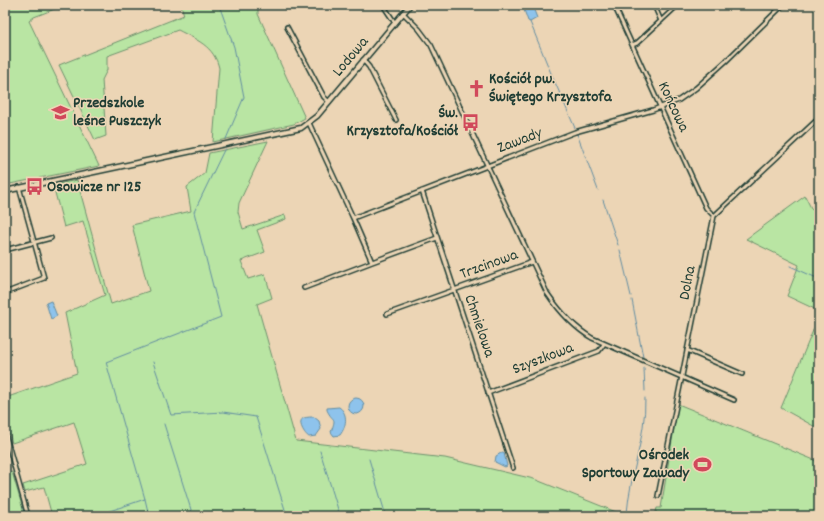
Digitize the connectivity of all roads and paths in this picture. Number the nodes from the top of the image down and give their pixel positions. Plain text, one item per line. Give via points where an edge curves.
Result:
1 (383, 5) edge
2 (410, 5) edge
3 (614, 5) edge
4 (654, 5) edge
5 (678, 5) edge
6 (783, 5) edge
7 (403, 13) junction
8 (661, 21) junction
9 (395, 23) junction
10 (287, 28) dead end
11 (632, 45) junction
12 (363, 60) junction
13 (329, 102) junction
14 (660, 108) junction
15 (819, 118) edge
16 (396, 120) dead end
17 (309, 123) junction
18 (487, 166) junction
19 (19, 187) junction
20 (5, 191) edge
21 (422, 191) junction
22 (714, 216) junction
23 (353, 218) junction
24 (51, 238) dead end
25 (437, 238) junction
26 (34, 242) junction
27 (5, 250) edge
28 (372, 262) junction
29 (532, 262) junction
30 (304, 288) dead end
31 (454, 290) junction
32 (5, 292) edge
33 (387, 314) dead end
34 (604, 344) junction
35 (687, 350) junction
36 (742, 374) dead end
37 (681, 377) junction
38 (488, 392) junction
39 (734, 400) dead end
40 (5, 433) edge
41 (513, 468) dead end
42 (658, 496) dead end
43 (28, 516) edge

1 - 9 street
2 - 7 street, Lodowa
3 - 11 street, Końcowa
4 - 8 street
5 - 8 street
6 - 14 street, Zawady via 696,88 679,100
7 - 9 street, Lodowa
7 - 18 street via 419,29 430,46
8 - 11 street
9 - 12 street, Lodowa
10 - 13 street
11 - 14 street, Końcowa
12 - 13 street, Lodowa
12 - 16 street
13 - 17 street, Lodowa
14 - 18 street, Zawady via 589,127
14 - 22 street, Końcowa via 706,208
15 - 22 street
17 - 19 street via 291,131
17 - 23 street
18 - 21 street, Zawady
18 - 29 street
19 - 20 street
19 - 26 street
21 - 23 street, Zawady
21 - 25 street, Chmielowa
22 - 35 street, Dolna
23 - 28 street
24 - 26 street
25 - 28 street
25 - 31 street, Chmielowa
26 - 27 street
26 - 32 street via 44,278
28 - 30 street
29 - 31 street, Trzcinowa
29 - 34 street via 547,293 563,315 583,333
31 - 33 street, Trzcinowa
31 - 38 street, Chmielowa
34 - 37 street
34 - 38 street, Szyszkowa via 599,351
35 - 36 street
35 - 37 street, Dolna
37 - 39 street
37 - 42 street, Dolna
38 - 41 street, Chmielowa
40 - 43 street

